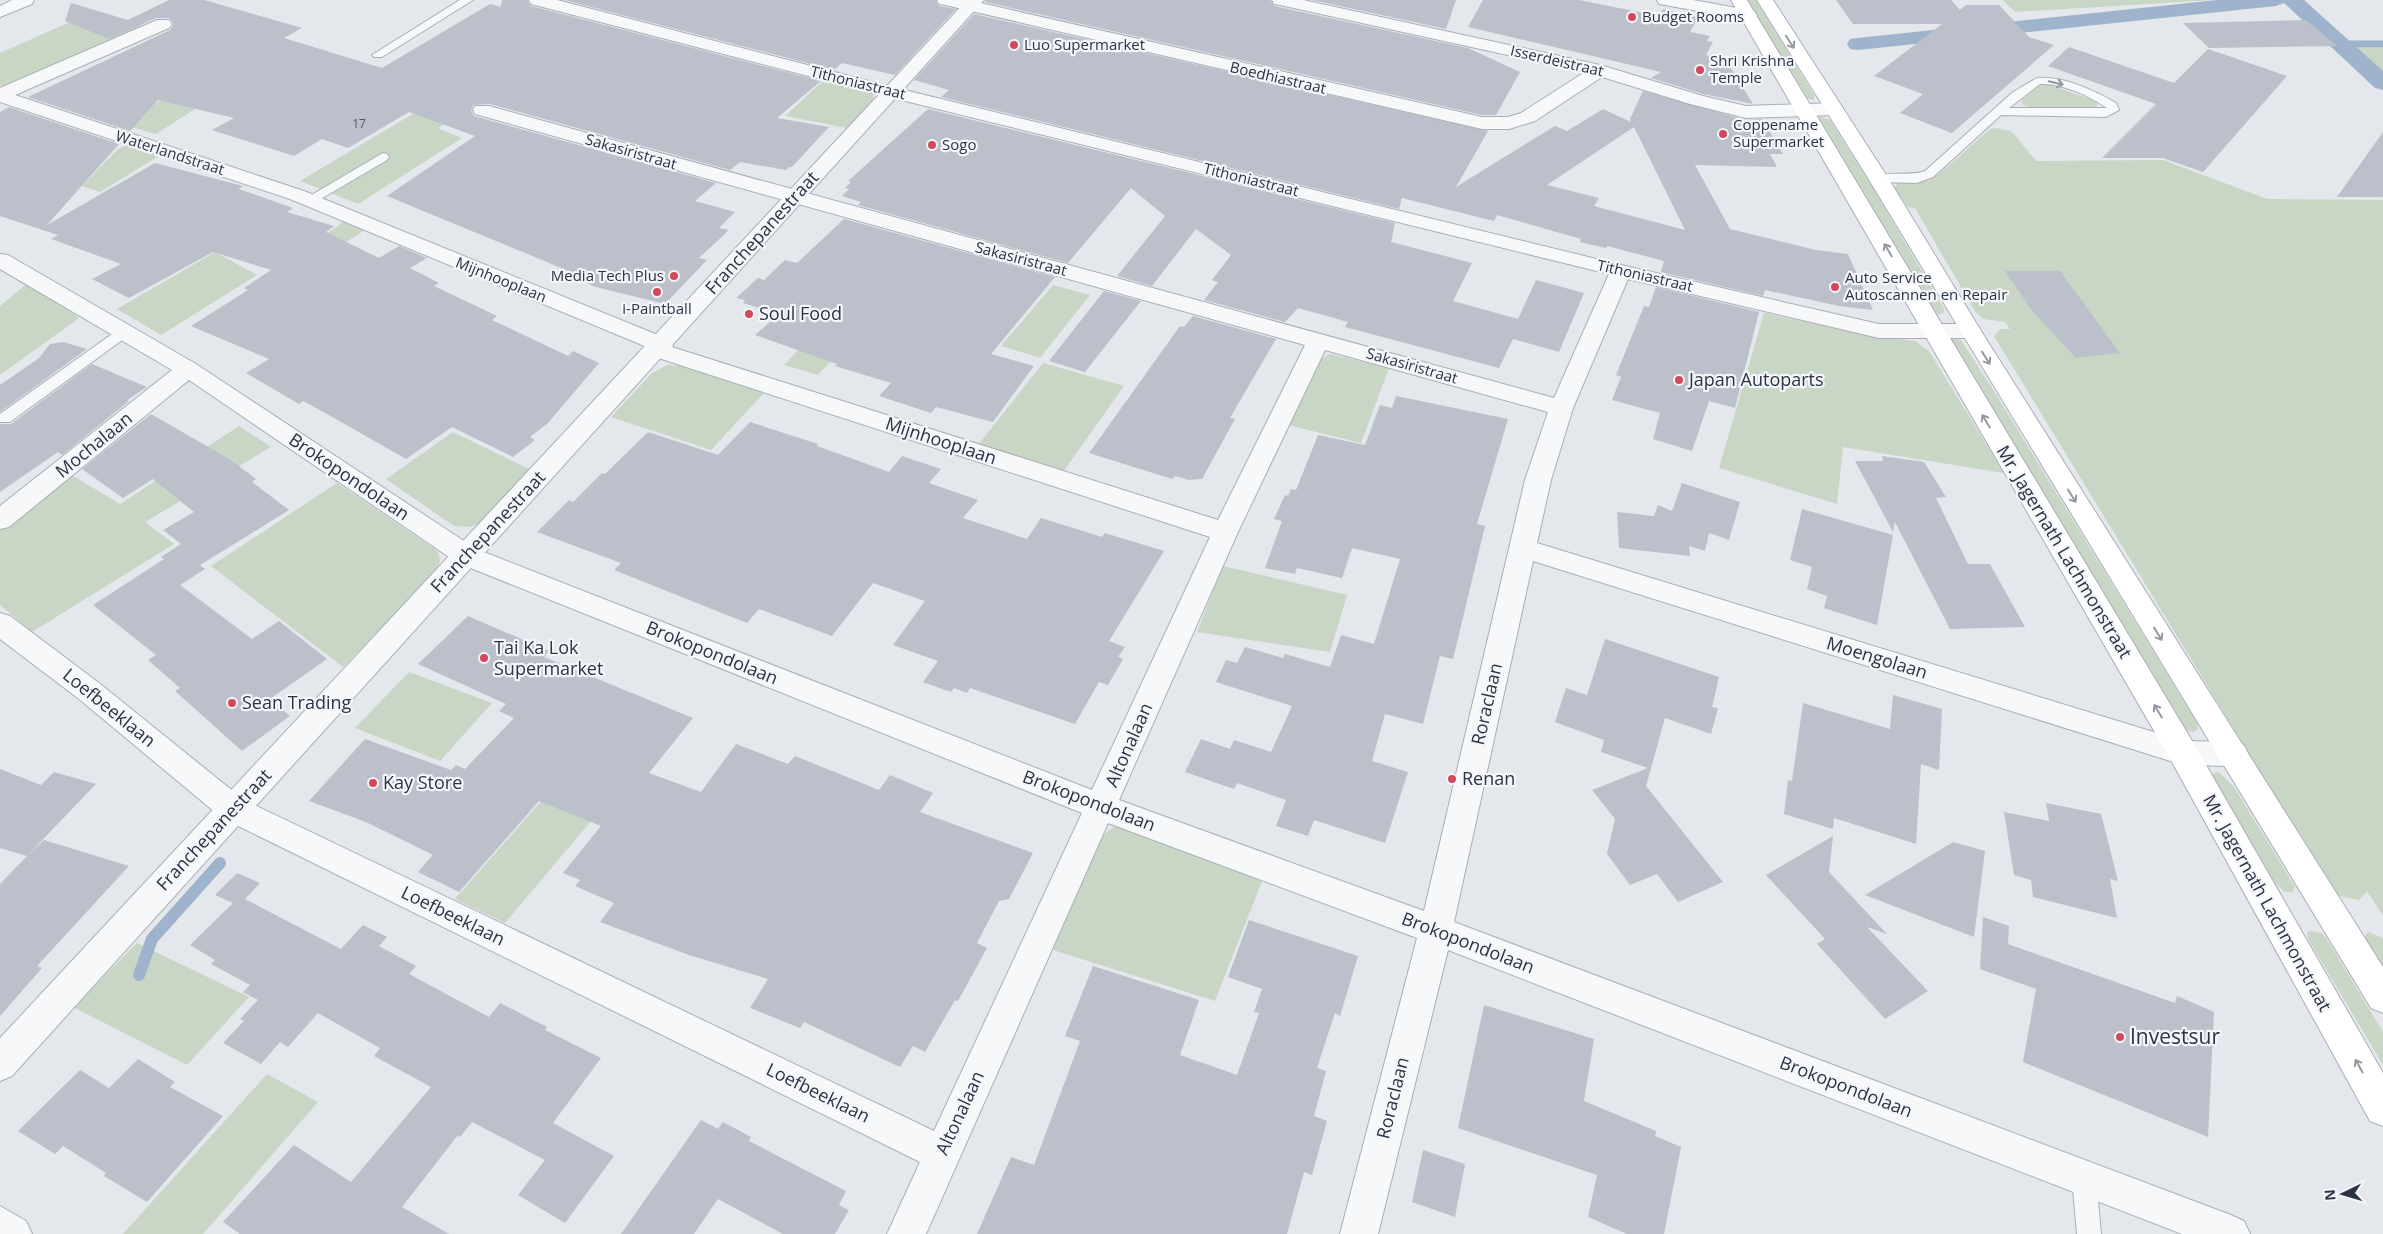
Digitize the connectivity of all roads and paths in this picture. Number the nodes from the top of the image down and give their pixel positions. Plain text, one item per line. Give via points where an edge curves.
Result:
1 (26, 0) edge
2 (468, 0) edge
3 (537, 0) edge
4 (944, 0) edge
5 (1280, 0) edge
6 (1665, 0) edge
7 (973, 3) edge
8 (1751, 5) edge
9 (0, 12) edge
10 (163, 24) dead end
11 (378, 55) dead end
12 (1600, 70) junction
13 (892, 92) junction
14 (0, 96) edge
15 (1803, 109) junction
16 (1834, 109) junction
17 (482, 110) dead end
18 (2001, 111) junction
19 (383, 157) dead end
20 (1878, 178) junction
21 (793, 197) junction
22 (309, 200) junction
23 (339, 214) joint
24 (3, 265) edge
25 (1621, 271) junction
26 (1934, 331) junction
27 (1970, 331) junction
28 (124, 332) junction
29 (1319, 340) junction
30 (659, 347) junction
31 (188, 369) junction
32 (1561, 408) junction
33 (5, 418) dead end
34 (0, 520) edge
35 (1225, 532) junction
36 (1522, 548) junction
37 (467, 556) junction
38 (0, 624) edge
39 (2183, 753) junction
40 (2233, 754) junction
41 (1101, 807) junction
42 (233, 809) junction
43 (1436, 930) junction
44 (2383, 997) edge
45 (0, 1064) edge
46 (2383, 1108) edge
47 (941, 1152) junction
48 (2084, 1178) junction
49 (0, 1225) edge
50 (14, 1234) edge
51 (906, 1234) edge
52 (1359, 1234) edge
53 (2089, 1234) edge
54 (2231, 1234) edge

1 - 9 street
2 - 11 lane
3 - 13 street, Tithoniastraat
4 - 7 street, Boedhiastraat
5 - 12 street, Isserdeistraat
6 - 8 street
7 - 12 street, Boedhiastraat via 1482,123 1510,123 1528,117
7 - 13 street, Franchepanestraat
8 - 15 main road, Mr. Jagernath Lachmonstraat
8 -> 16 main road, Mr. Jagernath Lachmonstraat
10 - 14 street, Waterlandstraat
12 - 15 street, Isserdeistraat via 1746,112
13 - 21 street, Franchepanestraat
13 - 25 street, Tithoniastraat
14 - 22 street, Waterlandstraat
15 - 16 street, Isserdeistraat
26 -> 15 main road, Mr. Jagernath Lachmonstraat
16 - 20 main road, Mr. Jagernath Lachmonstraat
17 - 21 street, Sakasiristraat
18 -> 18 lane via 2034,82 2043,80 2058,82 2104,101 2113,110 2106,113
18 - 20 lane via 1929,174 1917,179
19 - 22 lane
20 - 27 main road, Mr. Jagernath Lachmonstraat
21 - 29 street, Sakasiristraat
21 - 30 street, Franchepanestraat
22 - 23 street, Waterlandstraat
23 - 30 street, Mijnhooplaan
24 - 28 street, Brokopondolaan
25 - 26 street, Tithoniastraat via 1879,331
25 - 32 street, Roraclaan
26 - 27 street, Tithoniastraat
39 -> 26 main road, Mr. Jagernath Lachmonstraat
27 -> 40 main road, Mr. Jagernath Lachmonstraat
28 - 31 street, Brokopondolaan
28 - 33 lane
29 - 32 street, Sakasiristraat
29 - 35 street, Altonalaan
30 - 35 street, Mijnhooplaan
30 - 37 street, Franchepanestraat
31 - 34 street, Mochalaan
31 - 37 street, Brokopondolaan
32 - 36 street, Roraclaan via 1538,480
35 - 41 street, Altonalaan
36 - 39 street, Moengolaan
36 - 43 street, Roraclaan
37 - 41 street, Brokopondolaan
37 - 42 street, Franchepanestraat
38 - 42 street, Loefbeeklaan via 89,691
39 - 40 street, Moengolaan
46 -> 39 main road, Mr. Jagernath Lachmonstraat
40 - 44 main road, Mr. Jagernath Lachmonstraat
41 - 43 street, Brokopondolaan
41 - 47 street, Altonalaan
42 - 45 street, Franchepanestraat
42 - 47 street, Loefbeeklaan
43 - 48 street, Brokopondolaan
43 - 52 street, Roraclaan
47 - 51 street, Altonalaan
48 - 53 lane
48 - 54 street, Brokopondolaan
49 - 50 street

